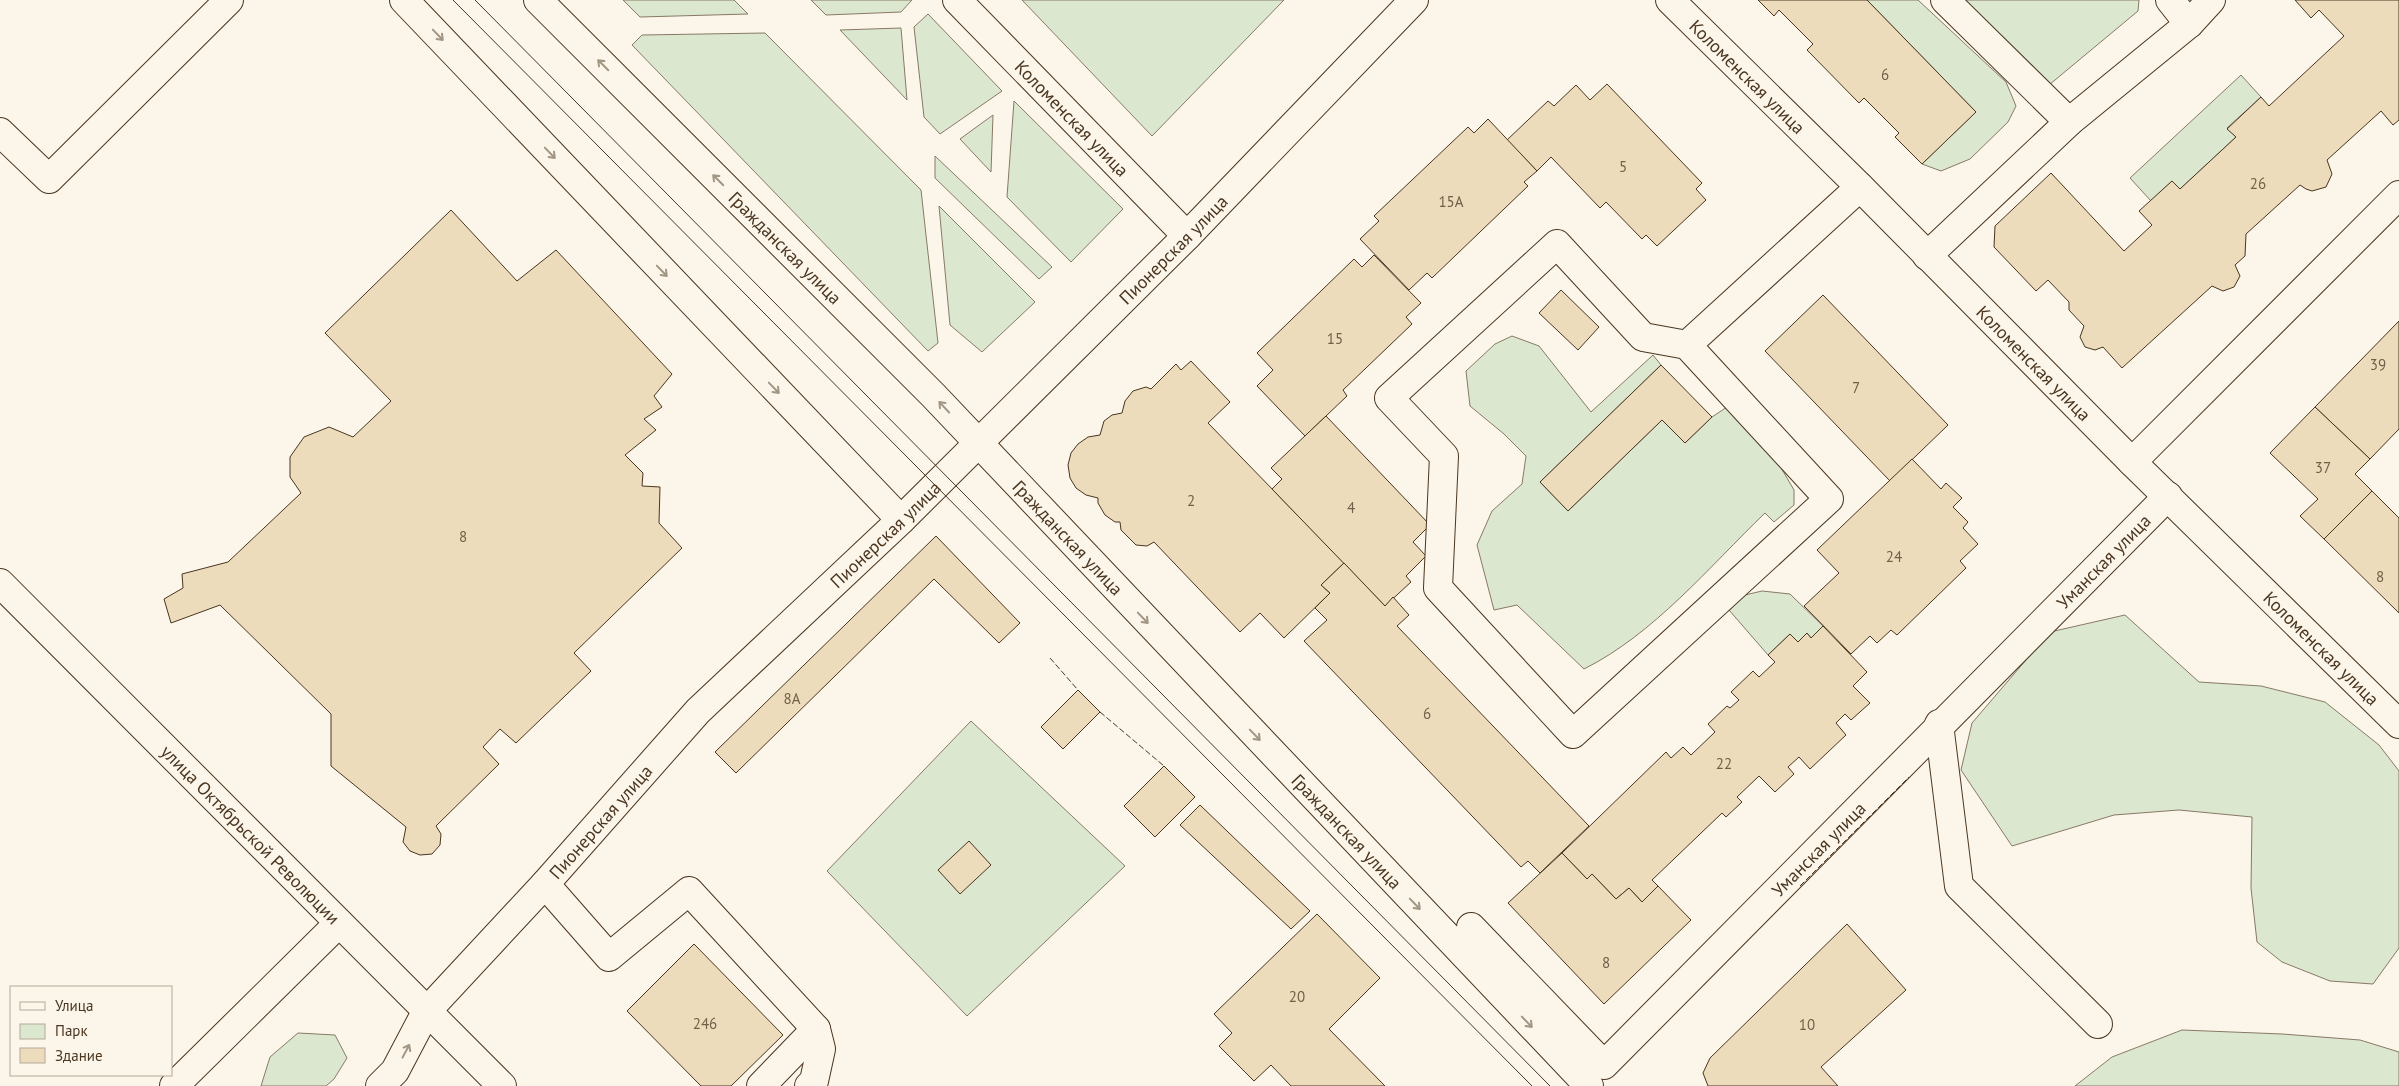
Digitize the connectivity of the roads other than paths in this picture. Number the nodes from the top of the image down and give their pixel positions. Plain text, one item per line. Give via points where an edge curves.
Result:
1 (229, 0) edge
2 (404, 0) edge
3 (538, 0) edge
4 (957, 0) edge
5 (1414, 0) edge
6 (1670, 0) edge
7 (1945, 0) edge
8 (2170, 0) edge
9 (2211, 0) edge
10 (2189, 24) junction
11 (2069, 122) junction
12 (0, 132) edge
13 (1860, 187) junction
14 (2399, 195) edge
15 (1187, 236) junction
16 (1927, 256) junction
17 (1687, 345) junction
18 (978, 442) junction
19 (2132, 462) junction
20 (2168, 496) junction
21 (901, 520) junction
22 (0, 583) edge
23 (1939, 724) junction
24 (2399, 724) edge
25 (544, 884) junction
26 (339, 923) junction
27 (1472, 927) dead end
28 (426, 1012) junction
29 (2098, 1024) dead end
30 (816, 1029) junction
31 (1584, 1084) edge
32 (174, 1086) edge
33 (380, 1086) edge
34 (502, 1086) edge
35 (761, 1086) edge
36 (809, 1086) edge

1 - 12 street via 49,179
2 -> 21 street
18 -> 3 street, Гражданская улица
4 - 15 street, Коломенская улица
5 - 15 street, Пионерская улица
6 - 13 street, Коломенская улица
7 - 11 street
8 - 10 street
9 - 10 street
10 - 11 street
11 - 16 street
13 - 16 street, Коломенская улица
13 - 17 street
14 - 19 street
15 - 18 street, Пионерская улица
16 - 19 street, Коломенская улица
17 - 17 street via 1829,499 1573,734 1438,588 1444,456 1390,398 1557,244 1643,337
18 - 21 street, Пионерская улица
18 -> 31 street, Гражданская улица
19 - 20 street, Коломенская улица
20 - 23 street, Уманская улица
20 - 24 street, Коломенская улица
21 - 25 street, Пионерская улица via 698,711
22 - 26 street, улица Октябрьской Революции
23 - 27 street, Уманская улица via 1604,1065
23 - 29 street via 1959,886
25 - 28 street, Пионерская улица
25 - 30 street via 610,957 689,891
26 - 28 street, улица Октябрьской Революции
26 - 32 street
33 -> 28 street, Пионерская улица via 395,1071
28 - 34 street, улица Октябрьской Революции
30 - 35 street
30 - 36 street via 821,1049 814,1081

